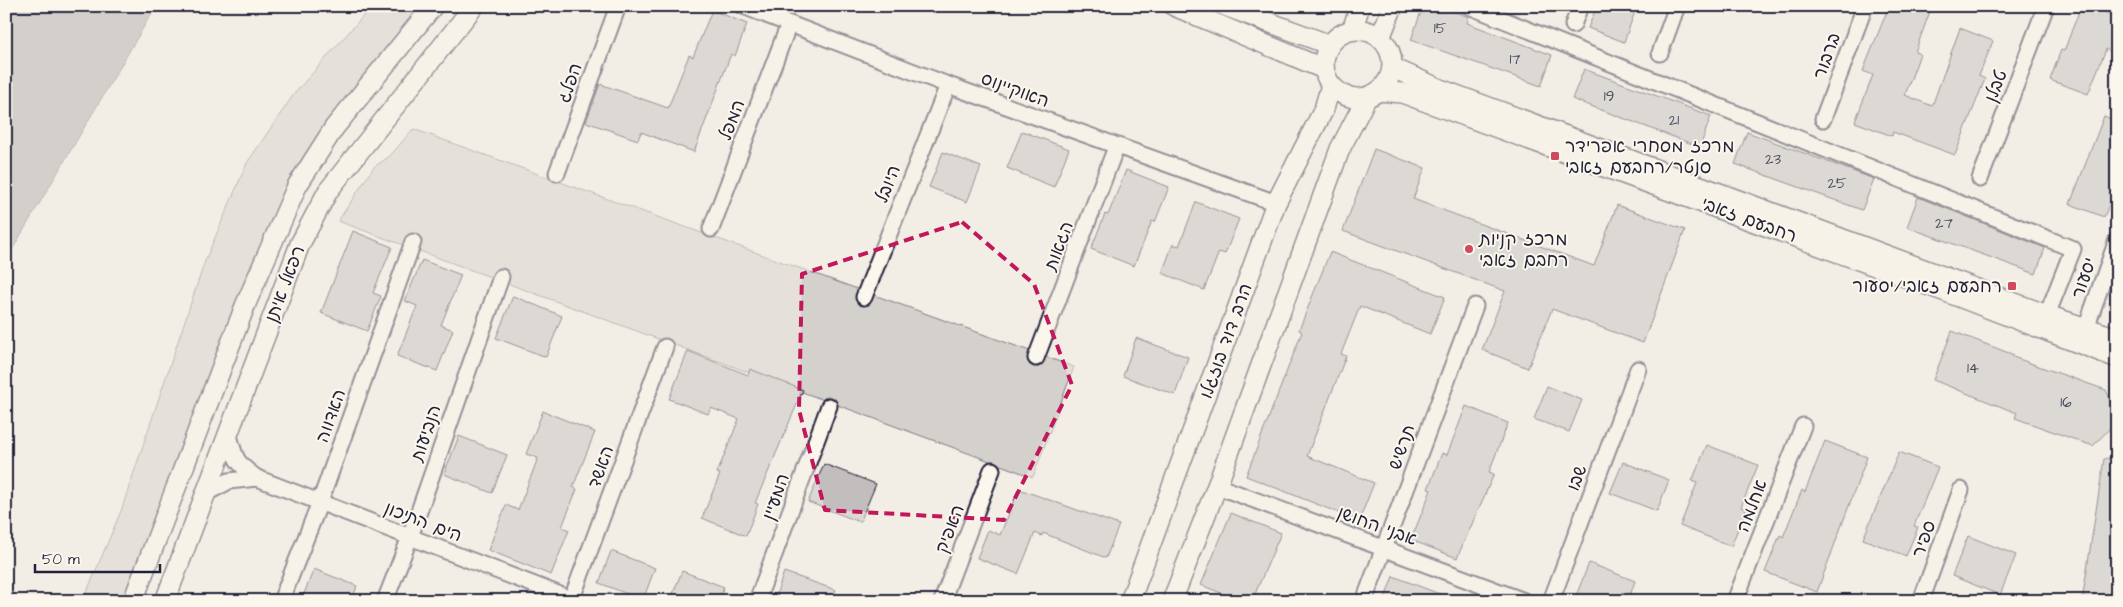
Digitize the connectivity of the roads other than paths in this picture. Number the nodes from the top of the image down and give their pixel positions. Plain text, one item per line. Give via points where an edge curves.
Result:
1 (433, 6) edge
2 (474, 6) edge
3 (618, 6) edge
4 (743, 6) edge
5 (1174, 6) edge
6 (1225, 6) edge
7 (1360, 6) edge
8 (1393, 6) edge
9 (1469, 6) edge
10 (1580, 6) edge
11 (1677, 6) edge
12 (1865, 6) edge
13 (2046, 6) edge
14 (789, 24) junction
15 (1573, 25) dead end
16 (1352, 30) junction
17 (1380, 38) junction
18 (1330, 44) junction
19 (1660, 53) dead end
20 (1393, 68) junction
21 (1327, 77) junction
22 (948, 85) junction
23 (1373, 94) junction
24 (1823, 119) dead end
25 (1116, 147) junction
26 (557, 173) dead end
27 (1980, 179) dead end
28 (1276, 203) junction
29 (711, 229) dead end
30 (2117, 240) edge
31 (413, 242) dead end
32 (501, 277) dead end
33 (864, 296) dead end
34 (1475, 306) dead end
35 (2047, 315) junction
36 (2086, 328) junction
37 (2117, 338) edge
38 (665, 347) dead end
39 (1036, 358) dead end
40 (2117, 358) edge
41 (1638, 369) dead end
42 (830, 406) dead end
43 (1803, 426) dead end
44 (229, 435) junction
45 (992, 470) dead end
46 (257, 478) junction
47 (1217, 486) junction
48 (1962, 490) dead end
49 (208, 492) junction
50 (320, 502) junction
51 (410, 537) junction
52 (1384, 549) junction
53 (573, 600) edge
54 (133, 601) edge
55 (165, 601) edge
56 (281, 601) edge
57 (385, 601) edge
58 (757, 601) edge
59 (942, 601) edge
60 (1130, 601) edge
61 (1172, 601) edge
62 (1364, 601) edge
63 (1524, 601) edge
64 (1552, 601) edge
65 (1735, 601) edge
66 (1921, 601) edge

1 - 54 street, רפאל איתן via 334,128 297,186 245,306
2 - 44 street, רפאל איתן via 328,191 300,244
3 - 26 street, הפלג
4 - 14 street, האוקיינוס
5 - 21 street
6 - 18 street
7 - 16 street
8 - 17 street
9 - 35 street via 2073,249
10 - 15 street
11 - 19 street
12 - 24 street, ברבור
13 - 27 street, טבלן
14 - 22 street, האוקיינוס
14 - 29 street, המפל
16 - 17 street via 1367,31
16 - 18 street
17 - 20 street via 1389,49
18 - 21 street via 1326,52
20 - 23 street via 1390,78
20 - 35 street, רחבעם זאבי
21 - 23 street via 1338,92 1346,96 1356,98
21 - 28 street, הרב דוד בוזגלו via 1324,108
22 - 25 street, האוקיינוס
22 - 33 street, היובל
23 - 40 street, רחבעם זאבי via 1402,93 1428,102 1936,288
23 - 47 street via 1340,149
25 - 28 street, האוקיינוס
25 - 39 street, הגאות
28 - 60 street, הרב דוד בוזגלו
30 - 36 street, יסעור
31 - 50 street, האדווה
32 - 51 street, הנביעות
34 - 52 street, תרשיש
35 - 36 street, רחבעם זאבי
36 - 37 street, רחבעם זאבי
38 - 53 street, האשד
41 - 64 street, שבו
42 - 58 street, המעיין
43 - 65 street, אחלמה
44 - 46 street, הים התיכון via 239,465
44 - 49 street, רפאל איתן
45 - 59 street, האפיק
46 - 49 street, הים התיכון via 229,481
46 - 50 street, הים התיכון
47 - 52 street, אבני החושן
47 - 61 street
48 - 66 street, ספיר
49 - 55 street, רפאל איתן
50 - 51 street, הים התיכון
50 - 56 street, האדווה
51 - 53 street, הים התיכון
51 - 57 street, הנביעות
52 - 62 street, תרשיש
52 - 63 street, אבני החושן

